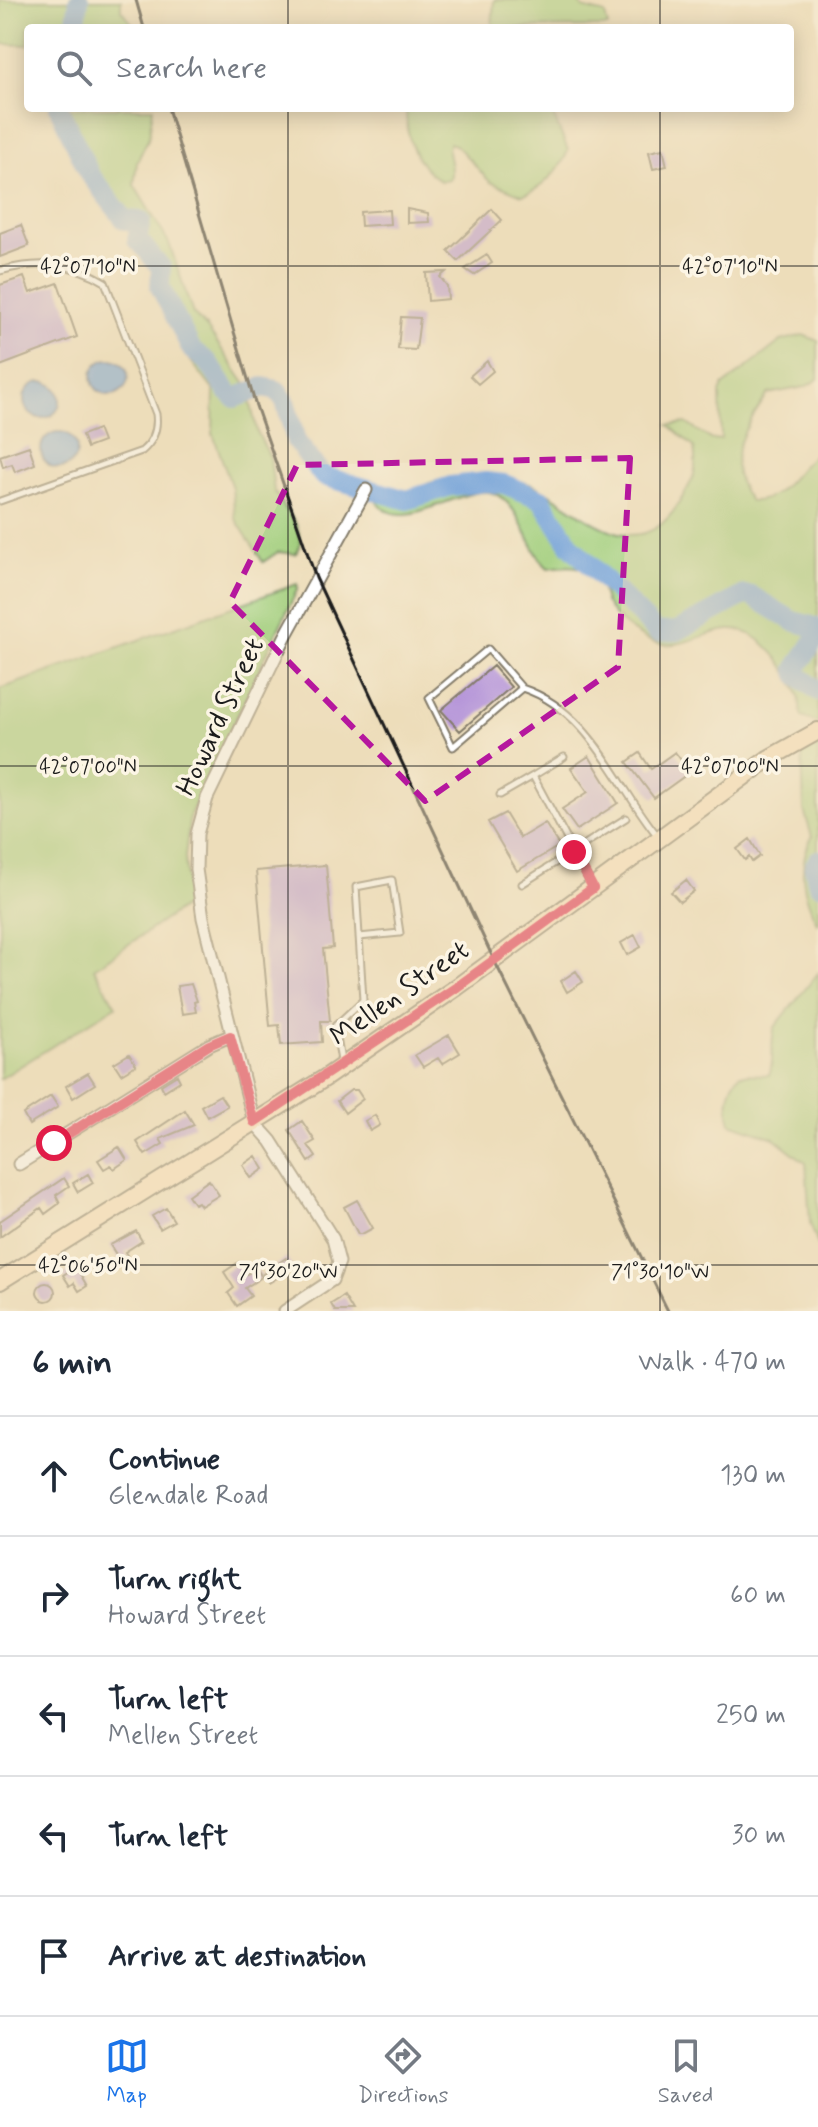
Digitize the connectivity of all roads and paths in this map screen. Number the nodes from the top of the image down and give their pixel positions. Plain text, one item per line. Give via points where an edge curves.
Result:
1 (0, 271) edge
2 (366, 490) dead end
3 (0, 501) edge
4 (522, 688) junction
5 (818, 731) edge
6 (564, 757) dead end
7 (533, 776) junction
8 (500, 795) dead end
9 (626, 818) dead end
10 (660, 839) junction
11 (574, 852) junction
12 (522, 884) dead end
13 (593, 888) junction
14 (359, 937) junction
15 (230, 1036) junction
16 (342, 1066) junction
17 (254, 1122) junction
18 (19, 1164) dead end
19 (0, 1281) edge
20 (285, 1311) edge

1 - 3 lane via 49,264 105,282 157,425 142,451
2 - 15 street, Howard Street via 291,625 200,818 196,869
4 - 4 lane via 453,747 429,698 488,649
4 - 10 lane via 542,695 594,738
5 - 10 street, Mellen Street via 768,759
6 - 7 lane
7 - 8 lane
7 - 11 lane
9 - 11 lane
10 - 13 street, Mellen Street
11 - 12 lane
11 - 13 lane
13 - 16 street, Mellen Street
14 - 14 lane via 356,887 392,880 400,933
14 - 16 lane via 363,1000 335,1026
15 - 17 street, Howard Street
15 - 18 street
16 - 17 street, Mellen Street
17 - 19 street, Mellen Street
17 - 20 street via 271,1141 337,1251 338,1273 332,1280

